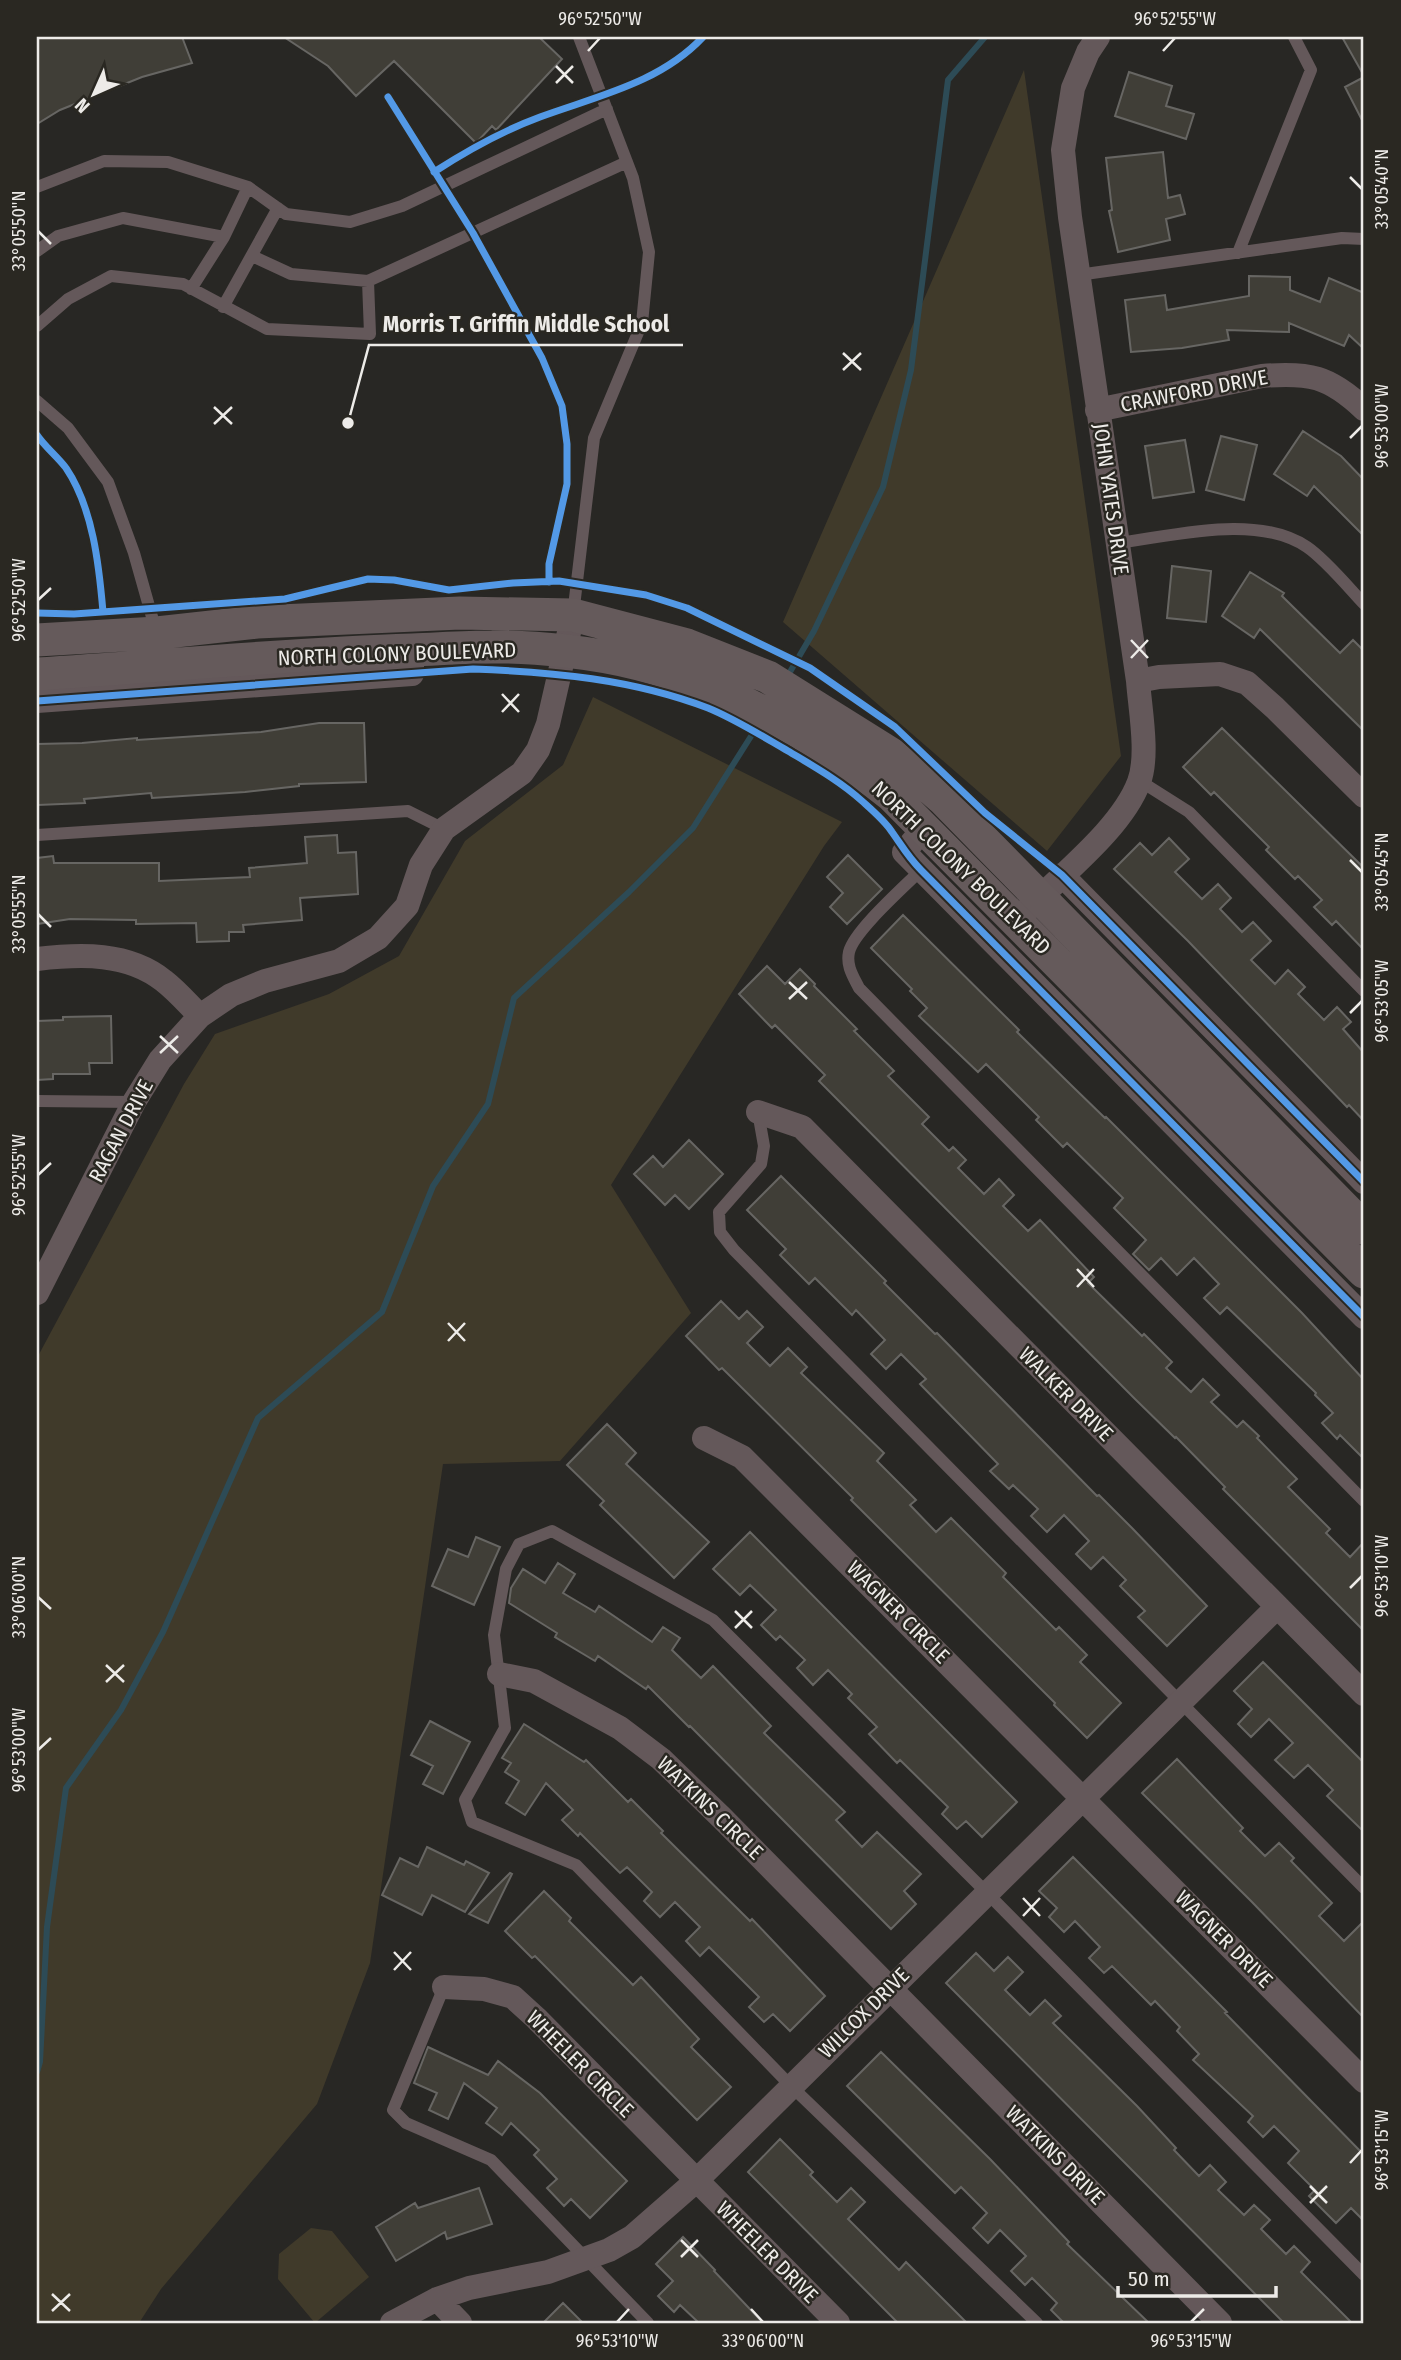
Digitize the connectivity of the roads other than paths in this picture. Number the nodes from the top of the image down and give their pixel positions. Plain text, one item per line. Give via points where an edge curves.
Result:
1 (579, 37) edge
2 (1098, 37) edge
3 (1294, 37) edge
4 (607, 109) junction
5 (627, 162) junction
6 (37, 187) edge
7 (248, 187) junction
8 (278, 208) junction
9 (223, 237) junction
10 (1364, 239) edge
11 (37, 251) edge
12 (1238, 253) junction
13 (252, 256) junction
14 (1078, 275) junction
15 (368, 281) junction
16 (191, 289) junction
17 (223, 307) junction
18 (37, 326) edge
19 (37, 401) edge
20 (1364, 409) edge
21 (1097, 410) junction
22 (1117, 543) junction
23 (1364, 604) edge
24 (573, 615) junction
25 (37, 640) edge
26 (158, 650) junction
27 (412, 650) junction
28 (566, 652) junction
29 (37, 674) edge
30 (1138, 681) junction
31 (37, 701) edge
32 (1140, 781) junction
33 (1364, 796) edge
34 (925, 827) junction
35 (444, 829) junction
36 (37, 835) edge
37 (921, 870) junction
38 (1051, 886) junction
39 (1017, 920) junction
40 (37, 959) edge
41 (1364, 991) edge
42 (200, 1016) junction
43 (37, 1101) edge
44 (134, 1102) junction
45 (758, 1112) joint
46 (1364, 1182) edge
47 (1364, 1228) edge
48 (62, 1245) junction
49 (37, 1246) edge
50 (1364, 1272) edge
51 (37, 1293) edge
52 (1364, 1317) edge
53 (704, 1438) dead end
54 (1364, 1501) edge
55 (1278, 1607) junction
56 (499, 1674) junction
57 (1364, 1693) edge
58 (1180, 1702) junction
59 (1084, 1798) junction
60 (1364, 1888) edge
61 (987, 1893) junction
62 (444, 1987) joint
63 (889, 1988) junction
64 (1364, 2081) edge
65 (791, 2086) junction
66 (695, 2181) junction
67 (585, 2259) junction
68 (1364, 2276) edge
69 (437, 2299) junction
70 (392, 2323) edge
71 (460, 2323) edge
72 (648, 2323) edge
73 (838, 2323) edge
74 (1037, 2323) edge
75 (1220, 2323) edge

1 - 4 lane
2 - 14 street, JOHN YATES DRIVE via 1073,88 1063,150
3 - 12 lane via 1311,70
4 - 5 lane
4 - 8 lane via 402,206 350,222 286,214
5 - 15 lane
5 - 24 lane via 649,251 642,323 594,438
6 - 7 lane via 104,161 168,162
7 - 8 lane
7 - 9 lane
8 - 13 lane
9 - 11 lane via 123,218 58,236
9 - 16 lane
10 - 12 lane
12 - 14 lane
13 - 15 lane via 291,274
13 - 17 lane
14 - 21 street, JOHN YATES DRIVE
15 - 17 lane via 370,334 267,329
16 - 17 lane
16 - 18 lane via 183,284 111,276 68,299
19 - 26 lane via 68,428 108,482 134,553
20 - 21 street, CRAWFORD DRIVE via 1333,384 1289,374
21 - 22 street, JOHN YATES DRIVE
22 - 23 lane via 1230,528 1282,535 1307,548
22 - 30 street, JOHN YATES DRIVE
24 - 26 main road, NORTH COLONY BOULEVARD via 460,613 257,622
24 - 28 street, RAGAN DRIVE
24 - 38 main road, NORTH COLONY BOULEVARD via 687,645 768,677 891,754
25 - 26 main road, NORTH COLONY BOULEVARD
26 - 27 main road, NORTH COLONY BOULEVARD via 219,661
26 - 29 main road, NORTH COLONY BOULEVARD
27 - 28 main road, NORTH COLONY BOULEVARD via 494,646
27 - 31 street via 412,674
28 - 34 main road, NORTH COLONY BOULEVARD via 638,663 712,687 854,766
28 - 35 street, RAGAN DRIVE via 538,750 522,773
30 - 32 street, JOHN YATES DRIVE via 1144,745
30 - 33 street via 1220,674 1247,683
32 - 38 street, JOHN YATES DRIVE via 1104,834
32 - 41 lane via 1189,812
34 - 37 street via 904,852
34 - 39 main road, NORTH COLONY BOULEVARD
35 - 36 lane via 408,811
35 - 42 street, RAGAN DRIVE via 421,865 407,906 378,938 339,961 231,995
37 - 52 street
37 - 54 lane via 857,935 849,952 849,970 859,988
38 - 39 street, JOHN YATES DRIVE
38 - 46 street
38 - 47 main road, NORTH COLONY BOULEVARD
39 - 50 main road, NORTH COLONY BOULEVARD
40 - 42 street via 95,955 139,965 165,981
42 - 44 street, RAGAN DRIVE via 160,1060
43 - 44 lane
44 - 48 street, RAGAN DRIVE
45 - 55 street, WALKER DRIVE via 802,1127
45 - 58 lane via 764,1146 761,1164 719,1212 720,1232
48 - 49 street
48 - 51 street, RAGAN DRIVE
53 - 59 street, WAGNER CIRCLE via 742,1457
55 - 57 street, WALKER DRIVE
55 - 58 street, WILCOX DRIVE
56 - 61 lane via 494,1635 506,1569 519,1544 552,1531 712,1620
56 - 63 street, WATKINS CIRCLE via 534,1681 620,1728 661,1759
56 - 65 lane via 505,1728 465,1800 472,1822 576,1866
58 - 59 street, WILCOX DRIVE
58 - 60 lane
59 - 61 street, WILCOX DRIVE
59 - 64 street, WAGNER DRIVE
61 - 63 street, WILCOX DRIVE
61 - 68 lane
62 - 66 street, WHEELER CIRCLE via 484,1989 513,1997
62 - 67 lane via 393,2110 406,2123 491,2160
63 - 65 street, WILCOX DRIVE
63 - 75 street, WATKINS DRIVE
65 - 66 street, WILCOX DRIVE
65 - 74 lane
66 - 67 street, WILCOX DRIVE via 632,2237
66 - 73 street, WHEELER DRIVE
67 - 69 street, WILCOX DRIVE
67 - 72 lane
69 - 70 street, WILCOX DRIVE
69 - 71 street

